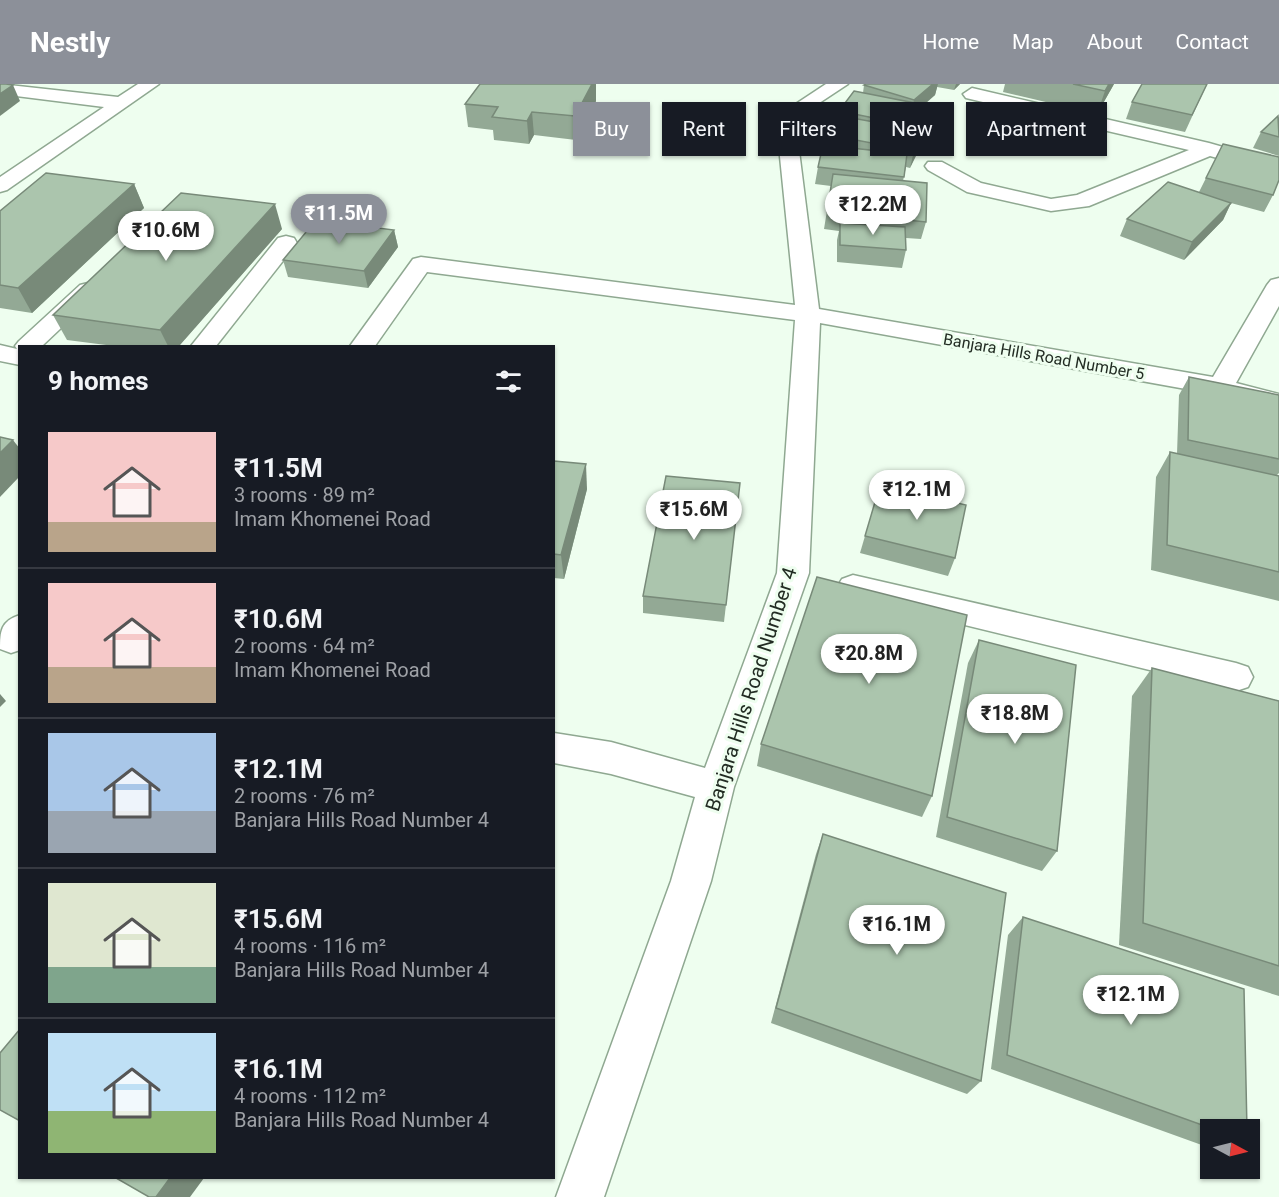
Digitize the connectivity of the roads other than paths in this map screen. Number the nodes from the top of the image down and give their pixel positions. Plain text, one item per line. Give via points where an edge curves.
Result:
1 (150, 84) edge
2 (839, 84) edge
3 (0, 89) edge
4 (972, 94) dead end
5 (121, 103) junction
6 (1209, 149) junction
7 (935, 166) dead end
8 (1279, 169) edge
9 (4, 181) edge
10 (286, 243) dead end
11 (106, 273) edge
12 (1279, 285) edge
13 (808, 314) junction
14 (27, 345) edge
15 (204, 345) edge
16 (364, 345) edge
17 (1221, 387) junction
18 (1279, 403) edge
19 (813, 577) junction
20 (1236, 677) dead end
21 (555, 748) edge
22 (716, 787) junction
23 (580, 1197) edge

1 - 5 street
2 - 13 street, Banjara Hills Road Number 4 via 785,117
3 - 5 street
4 - 6 street
5 - 9 street
6 - 7 street via 1081,201 1051,205 974,188
6 - 8 street
10 - 15 street
11 - 14 street
12 - 17 street
13 - 16 street, Banjara Hills Road Number 5 via 421,264
13 - 17 street, Banjara Hills Road Number 5
13 - 19 street, Banjara Hills Road Number 4
17 - 18 street, Banjara Hills Road Number 5
19 - 20 street
19 - 22 street, Banjara Hills Road Number 4
21 - 22 street via 611,758
22 - 23 street, Banjara Hills Road Number 4 via 690,881

